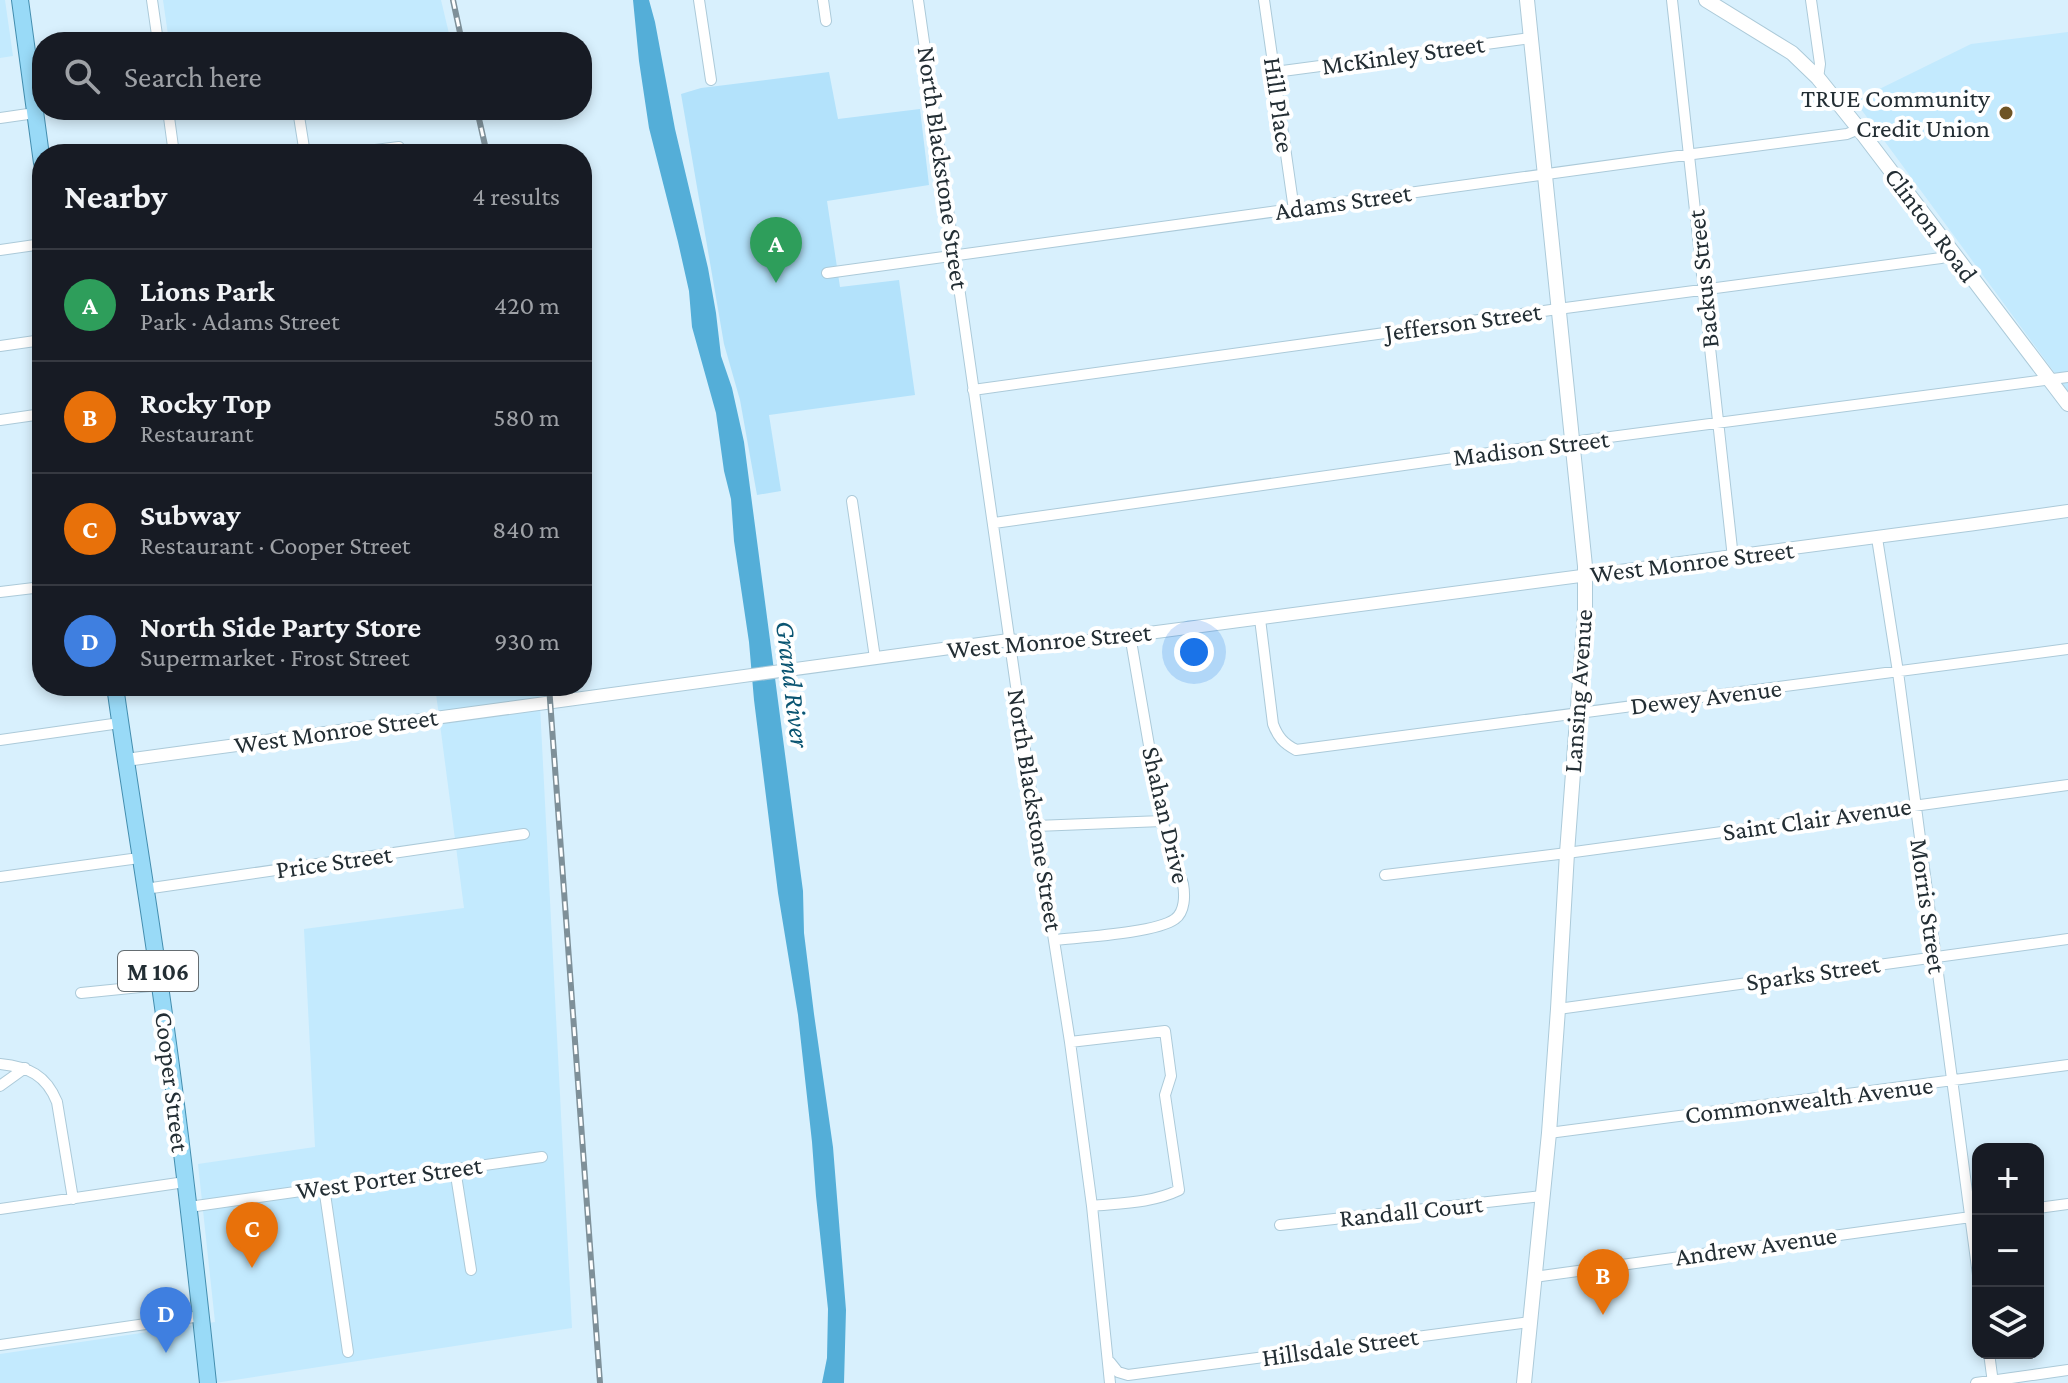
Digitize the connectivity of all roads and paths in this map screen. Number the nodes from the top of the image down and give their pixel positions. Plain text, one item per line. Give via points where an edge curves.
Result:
1 (20, 0) edge
2 (152, 0) edge
3 (699, 0) edge
4 (824, 0) edge
5 (918, 0) edge
6 (1264, 0) edge
7 (1527, 0) edge
8 (1672, 0) edge
9 (1706, 0) edge
10 (1811, 0) edge
11 (826, 21) dead end
12 (157, 32) edge
13 (1531, 38) junction
14 (1275, 72) junction
15 (1818, 78) junction
16 (711, 80) dead end
17 (32, 90) edge
18 (32, 113) edge
19 (0, 118) edge
20 (36, 120) edge
21 (169, 120) edge
22 (300, 120) edge
23 (1859, 129) junction
24 (39, 144) edge
25 (173, 144) edge
26 (303, 144) edge
27 (1690, 154) junction
28 (1545, 174) junction
29 (1294, 210) junction
30 (32, 245) edge
31 (0, 250) edge
32 (1953, 254) junction
33 (956, 256) junction
34 (827, 273) dead end
35 (1704, 290) junction
36 (1558, 309) junction
37 (32, 341) edge
38 (0, 346) edge
39 (2068, 377) edge
40 (2049, 380) junction
41 (973, 390) junction
42 (2068, 404) edge
43 (32, 415) edge
44 (0, 420) edge
45 (1718, 424) junction
46 (1573, 443) junction
47 (852, 501) dead end
48 (2068, 511) edge
49 (994, 523) junction
50 (1877, 538) junction
51 (1733, 558) junction
52 (1584, 577) junction
53 (32, 588) edge
54 (0, 592) edge
55 (1260, 619) junction
56 (1130, 635) junction
57 (1009, 640) junction
58 (2068, 649) edge
59 (875, 658) junction
60 (1898, 672) junction
61 (116, 696) edge
62 (1578, 714) junction
63 (120, 723) junction
64 (0, 740) edge
65 (126, 760) junction
66 (2068, 785) edge
67 (1915, 806) junction
68 (1162, 821) junction
69 (1036, 826) junction
70 (524, 834) dead end
71 (1567, 853) junction
72 (139, 858) junction
73 (1385, 875) dead end
74 (0, 877) edge
75 (145, 889) junction
76 (2068, 939) edge
77 (1055, 940) junction
78 (1935, 957) junction
79 (160, 985) junction
80 (81, 993) dead end
81 (1558, 1009) junction
82 (1070, 1042) junction
83 (0, 1064) edge
84 (2068, 1065) edge
85 (25, 1068) junction
86 (1952, 1082) junction
87 (0, 1086) edge
88 (1549, 1133) junction
89 (542, 1157) dead end
90 (455, 1169) junction
91 (185, 1182) junction
92 (324, 1187) junction
93 (1542, 1196) junction
94 (73, 1199) junction
95 (2068, 1204) edge
96 (1092, 1206) junction
97 (189, 1207) junction
98 (2044, 1207) edge
99 (0, 1209) edge
100 (1974, 1215) edge
101 (1972, 1217) edge
102 (1280, 1225) dead end
103 (471, 1270) dead end
104 (1534, 1277) junction
105 (201, 1316) junction
106 (1530, 1322) junction
107 (0, 1345) edge
108 (348, 1352) dead end
109 (1990, 1359) edge
110 (1108, 1361) junction
111 (2068, 1370) edge
112 (1992, 1382) edge
113 (208, 1383) edge
114 (1110, 1383) edge
115 (1524, 1383) edge
116 (1976, 1383) edge

1 - 17 main road
2 - 12 street
3 - 16 street
4 - 11 street
5 - 33 street, North Blackstone Street
6 - 14 street, Hill Place
7 - 13 main road, Lansing Avenue
8 - 27 street, Backus Street
9 - 15 main road, Clinton Road via 1792,53
10 - 15 street
13 - 14 street, McKinley Street
13 - 28 main road, Lansing Avenue
14 - 29 street, Hill Place
15 - 23 main road, Clinton Road
18 - 19 street
20 - 24 main road
21 - 25 street
22 - 26 street
23 - 27 street, Adams Street
23 - 32 main road, Clinton Road
27 - 28 street, Adams Street
27 - 35 street, Backus Street
28 - 29 street, Adams Street
28 - 36 main road, Lansing Avenue
29 - 33 street, Adams Street
30 - 31 street
32 - 35 street, Jefferson Street
32 - 40 main road, Clinton Road
33 - 34 street, Adams Street
33 - 41 street, North Blackstone Street
35 - 36 street, Jefferson Street
35 - 45 street, Backus Street
36 - 41 street, Jefferson Street
36 - 46 main road, Lansing Avenue
37 - 38 street
39 - 40 street, Madison Street
40 - 42 main road, Clinton Road
40 - 45 street, Madison Street
41 - 49 street, North Blackstone Street
43 - 44 street
45 - 46 street, Madison Street
45 - 51 street, Backus Street
46 - 49 street, Madison Street
46 - 52 main road, Lansing Avenue
47 - 59 street
48 - 50 street, West Monroe Street
49 - 57 street, North Blackstone Street
50 - 51 street, West Monroe Street
50 - 60 street, Morris Street
51 - 52 street, West Monroe Street
52 - 55 street, West Monroe Street
52 - 62 main road, Lansing Avenue
53 - 54 street
55 - 56 street, West Monroe Street
55 - 62 street, Dewey Avenue via 1273,724 1284,743 1296,750
56 - 57 street, West Monroe Street via 1073,643
56 - 68 street, Shahan Drive
57 - 59 street, West Monroe Street
57 - 69 street, North Blackstone Street
58 - 60 street, Dewey Avenue
59 - 65 street, West Monroe Street
60 - 62 street, Dewey Avenue
60 - 67 street, Morris Street
61 - 63 main road, Cooper Street / M 106
62 - 71 main road, Lansing Avenue
63 - 64 street
63 - 65 main road, Cooper Street / M 106
65 - 72 main road, Cooper Street / M 106
66 - 67 street, Saint Clair Avenue
67 - 71 street, Saint Clair Avenue
67 - 78 street, Morris Street
68 - 69 street
68 - 77 street, Shahan Drive via 1183,884 1177,918 1152,928
69 - 77 street, North Blackstone Street
70 - 75 street, Price Street
71 - 73 street, Saint Clair Avenue
71 - 81 main road, Lansing Avenue
72 - 74 street
72 - 75 main road, Cooper Street / M 106
75 - 79 main road, Cooper Street / M 106
76 - 78 street, Sparks Street
77 - 82 street, North Blackstone Street
78 - 81 street, Sparks Street
78 - 86 street, Morris Street
79 - 80 street
79 - 91 main road, Cooper Street / M 106
81 - 88 main road, Lansing Avenue
82 - 96 street, North Blackstone Street
82 - 96 street via 1165,1031 1171,1076 1165,1095 1179,1190 1149,1200
83 - 85 street
84 - 86 street, Commonwealth Avenue
85 - 87 street
85 - 94 street via 45,1080 57,1102
86 - 88 street, Commonwealth Avenue
86 - 100 street, Morris Street
88 - 93 main road, Lansing Avenue
89 - 90 street, West Porter Street
90 - 92 street, West Porter Street
90 - 103 street
91 - 94 street
91 - 97 main road, Cooper Street / M 106
92 - 97 street, West Porter Street
92 - 108 street
93 - 102 street, Randall Court
93 - 104 main road, Lansing Avenue
94 - 99 street
95 - 98 street
96 - 110 street, North Blackstone Street
97 - 105 main road, Cooper Street / M 106
101 - 104 street, Andrew Avenue
104 - 106 main road, Lansing Avenue
105 - 107 street
105 - 113 main road, Cooper Street / M 106
106 - 110 street, Hillsdale Street via 1128,1375
106 - 115 main road, Lansing Avenue
109 - 112 street
110 - 114 street, North Blackstone Street
111 - 112 street
112 - 116 street

